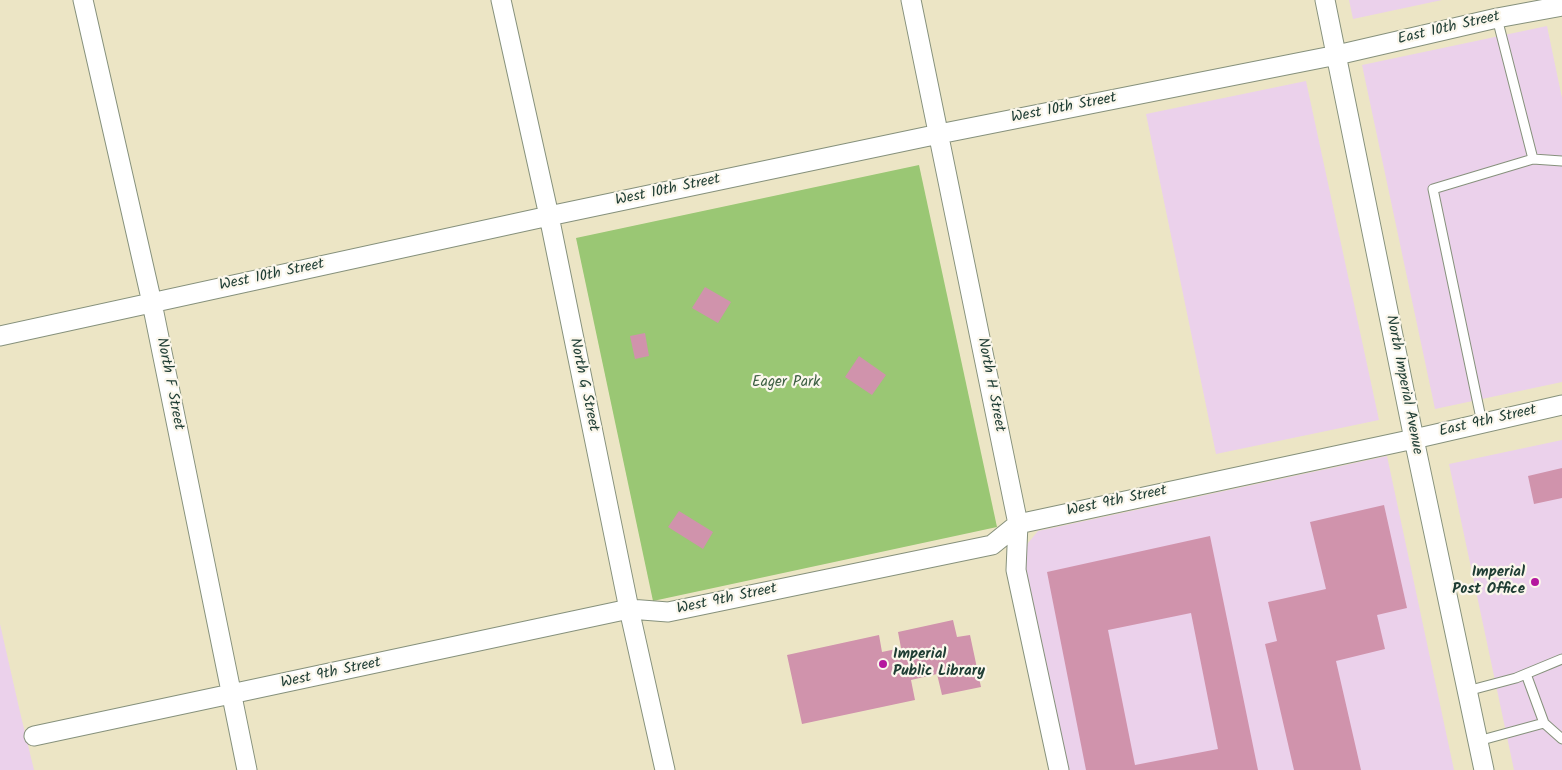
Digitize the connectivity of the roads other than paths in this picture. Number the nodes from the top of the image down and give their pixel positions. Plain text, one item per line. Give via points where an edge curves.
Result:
1 (83, 0) edge
2 (501, 0) edge
3 (911, 0) edge
4 (1325, 0) edge
5 (1562, 6) edge
6 (1497, 18) junction
7 (1337, 55) junction
8 (939, 134) junction
9 (1533, 159) junction
10 (1562, 161) edge
11 (549, 216) junction
12 (152, 303) junction
13 (0, 336) edge
14 (1562, 405) edge
15 (1482, 423) junction
16 (1414, 439) junction
17 (1018, 524) junction
18 (629, 609) junction
19 (1562, 658) edge
20 (1526, 674) junction
21 (1467, 691) junction
22 (232, 695) junction
23 (1544, 723) junction
24 (34, 736) dead end
25 (1562, 739) edge
26 (1478, 741) junction
27 (247, 770) edge
28 (665, 770) edge
29 (1059, 770) edge
30 (1484, 770) edge

1 - 12 street, North F Street
2 - 11 street, North G Street
3 - 8 street, North H Street
4 - 7 street, North Imperial Avenue
5 - 6 street, East 10th Street
6 - 7 street, East 10th Street
6 - 9 lane
7 - 8 street, West 10th Street
7 - 16 street, North Imperial Avenue
8 - 11 street, West 10th Street
8 - 17 street, North H Street
9 - 10 lane
9 - 15 lane via 1432,189
11 - 12 street, West 10th Street
11 - 18 street, North G Street
12 - 13 street, West 10th Street
12 - 22 street, North F Street
14 - 15 street, East 9th Street
15 - 16 street, East 9th Street
16 - 17 street, West 9th Street
16 - 21 street, North Imperial Avenue
17 - 18 street, West 9th Street via 992,545 668,612
17 - 29 street, North H Street via 1016,570
18 - 22 street, West 9th Street
18 - 28 street, North G Street
19 - 20 lane
20 - 21 lane
20 - 23 lane
21 - 26 street, North Imperial Avenue
22 - 24 street, West 9th Street
22 - 27 street, North F Street
23 - 25 lane
23 - 26 lane
26 - 30 street, North Imperial Avenue

